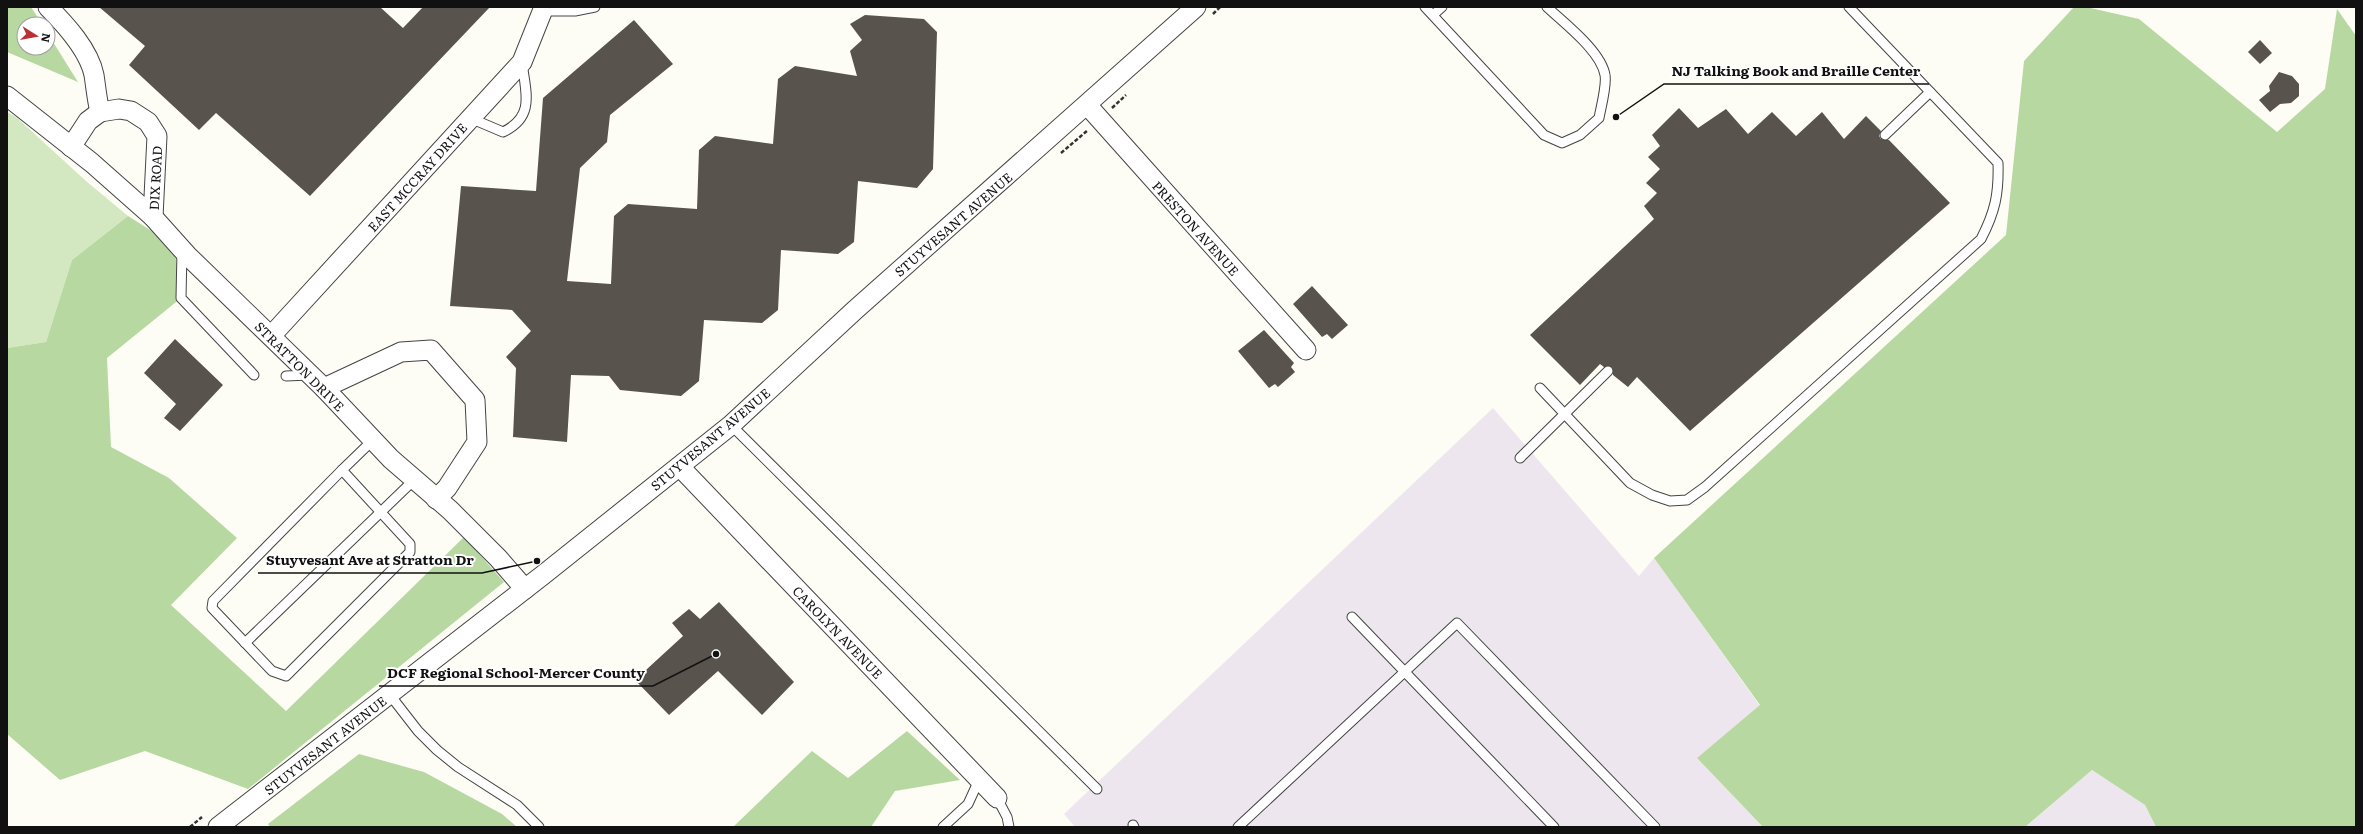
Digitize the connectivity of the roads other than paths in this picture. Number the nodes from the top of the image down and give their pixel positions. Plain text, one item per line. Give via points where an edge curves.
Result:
1 (48, 7) edge
2 (595, 7) edge
3 (1196, 7) edge
4 (1425, 7) edge
5 (1442, 7) edge
6 (1547, 7) edge
7 (1849, 7) edge
8 (543, 9) edge
9 (1433, 15) junction
10 (522, 62) junction
11 (1930, 92) junction
12 (7, 96) edge
13 (1088, 106) junction
14 (100, 112) junction
15 (470, 118) junction
16 (1885, 135) dead end
17 (71, 147) junction
18 (153, 218) junction
19 (182, 250) junction
20 (271, 336) junction
21 (1306, 350) dead end
22 (1608, 371) dead end
23 (254, 375) dead end
24 (286, 376) dead end
25 (317, 382) junction
26 (1540, 388) dead end
27 (1563, 413) junction
28 (731, 425) junction
29 (373, 440) junction
30 (1520, 458) dead end
31 (680, 467) junction
32 (342, 470) junction
33 (414, 480) junction
34 (436, 499) junction
35 (380, 511) junction
36 (525, 588) junction
37 (1352, 617) dead end
38 (245, 643) junction
39 (1404, 672) junction
40 (390, 695) junction
41 (979, 780) junction
42 (1097, 789) dead end
43 (997, 798) joint
44 (218, 827) edge
45 (539, 827) edge
46 (943, 827) edge
47 (1009, 827) edge
48 (1238, 827) edge
49 (1554, 827) edge
50 (1655, 827) edge

1 - 14 street via 61,19 88,57 94,75
2 - 8 lane via 575,11
3 - 13 street, STUYVESANT AVENUE
4 - 9 lane
5 - 9 lane
6 - 9 lane via 1596,56 1605,75 1599,118 1580,135 1562,143 1544,136
7 - 11 lane
8 - 10 street, EAST MCCRAY DRIVE
10 - 15 street, EAST MCCRAY DRIVE
10 - 15 lane via 526,94 524,116 503,132
11 - 16 lane
11 - 27 lane via 1998,163 1999,188 1992,218 1981,239 1705,487 1687,500 1670,501 1652,495 1630,483
12 - 17 street, STRATTON DRIVE
13 - 21 street, PRESTON AVENUE
13 - 28 street, STUYVESANT AVENUE via 856,310
14 - 17 street via 88,121
14 - 18 street, DIX ROAD via 119,109 131,111 148,122 157,136
15 - 20 street, EAST MCCRAY DRIVE
17 - 18 street, STRATTON DRIVE
18 - 19 street, STRATTON DRIVE
19 - 20 street, STRATTON DRIVE
19 - 23 lane via 181,298
20 - 25 street, STRATTON DRIVE
22 - 27 lane
24 - 25 lane
25 - 29 street, STRATTON DRIVE
25 - 34 street via 401,352 431,350 475,400 477,442 447,488
26 - 27 lane
27 - 30 lane
28 - 31 street, STUYVESANT AVENUE
28 - 42 lane
29 - 32 lane
29 - 33 street, STRATTON DRIVE
31 - 36 street, STUYVESANT AVENUE
31 - 41 street, CAROLYN AVENUE
32 - 35 lane
32 - 38 lane via 213,601 212,608
33 - 34 street, STRATTON DRIVE
33 - 35 lane
34 - 36 street, STRATTON DRIVE via 498,558
35 - 38 lane
35 - 38 lane via 410,544 410,552 286,676 272,671
36 - 40 street, STUYVESANT AVENUE
37 - 39 lane
39 - 48 lane
39 - 49 lane
39 - 50 lane via 1457,623
40 - 44 street, STUYVESANT AVENUE
40 - 45 lane via 418,731 437,750 458,767 517,805
41 - 43 street, CAROLYN AVENUE
41 - 46 lane via 968,804
43 - 47 lane

